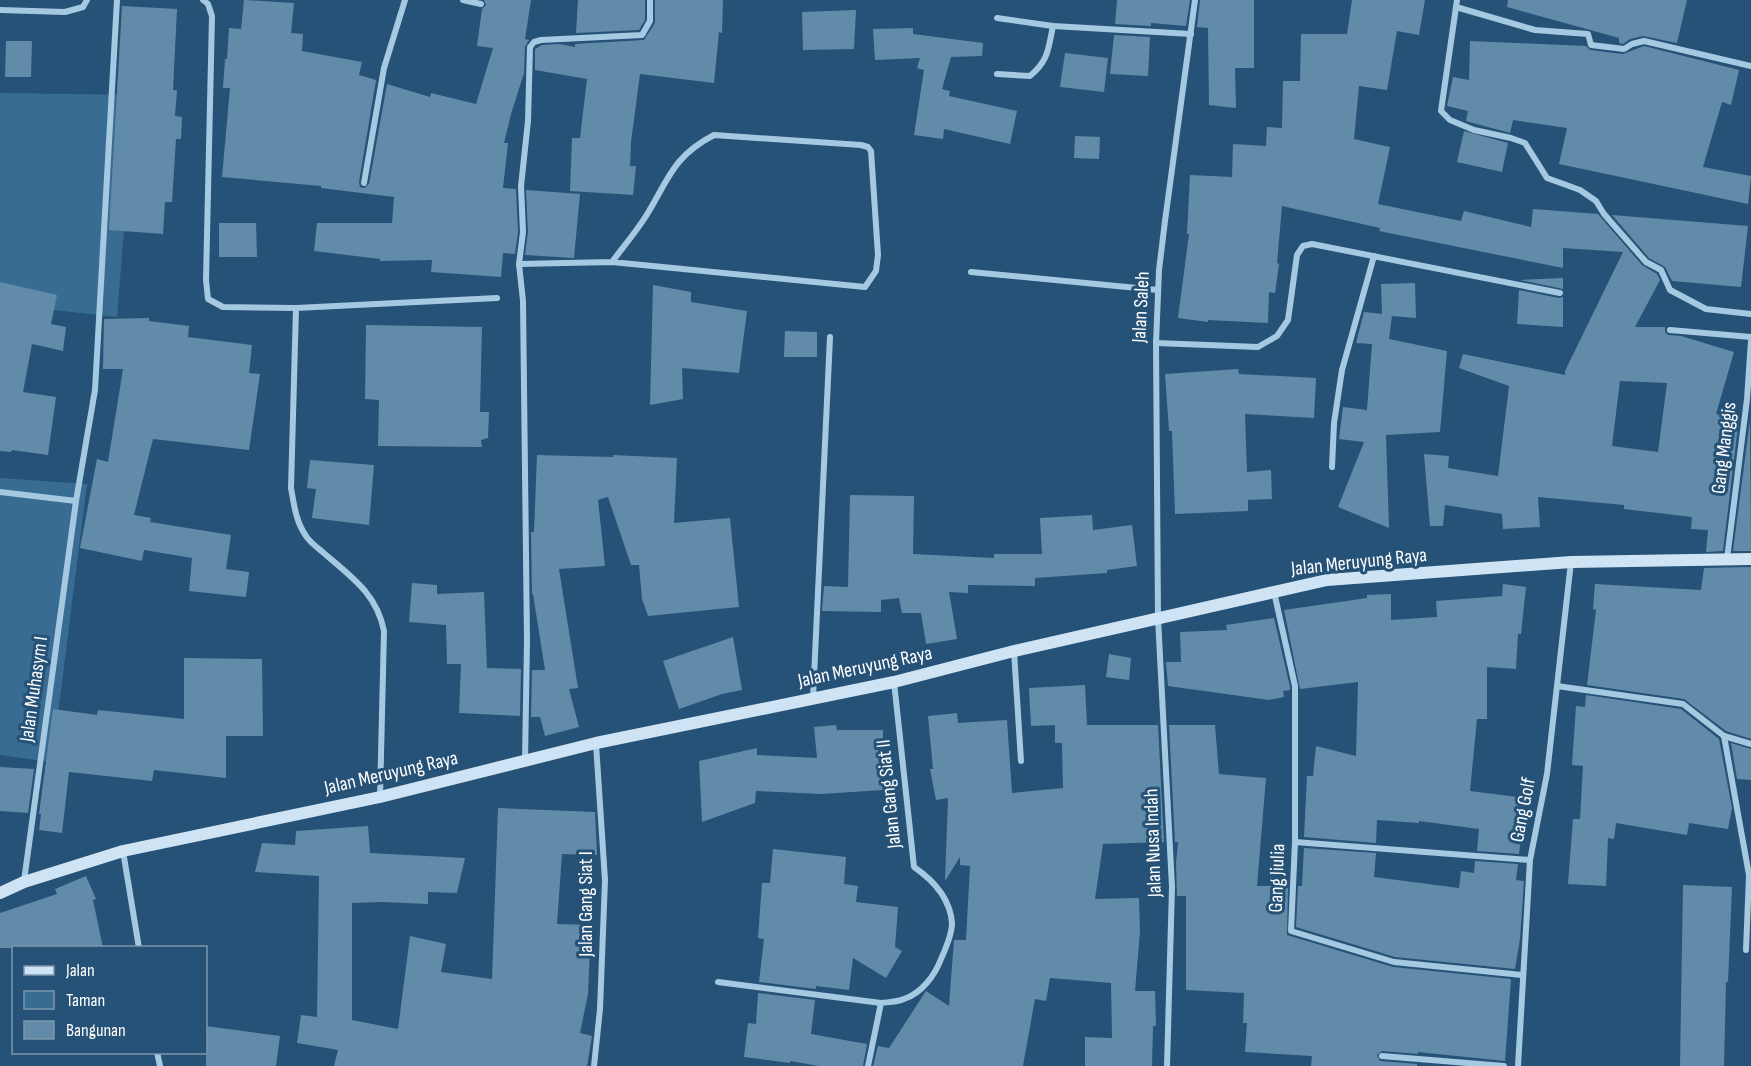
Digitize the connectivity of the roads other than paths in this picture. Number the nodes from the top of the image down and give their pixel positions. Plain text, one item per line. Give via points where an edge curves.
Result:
1 (87, 0) edge
2 (117, 0) edge
3 (203, 0) edge
4 (405, 0) edge
5 (463, 0) edge
6 (650, 0) edge
7 (1195, 0) edge
8 (1456, 3) edge
9 (481, 4) dead end
10 (0, 10) edge
11 (997, 18) dead end
12 (1053, 26) junction
13 (1191, 34) junction
14 (1751, 66) edge
15 (997, 74) dead end
16 (364, 183) dead end
17 (1374, 256) junction
18 (612, 262) junction
19 (519, 264) junction
20 (971, 272) dead end
21 (1158, 290) junction
22 (1560, 293) dead end
23 (497, 298) dead end
24 (296, 308) junction
25 (1751, 314) edge
26 (1670, 330) dead end
27 (830, 337) dead end
28 (1751, 339) edge
29 (1156, 343) junction
30 (1332, 467) dead end
31 (0, 492) edge
32 (76, 501) junction
33 (1727, 559) junction
34 (1751, 559) edge
35 (1571, 562) junction
36 (1274, 592) junction
37 (1158, 618) junction
38 (1014, 651) junction
39 (894, 682) junction
40 (1557, 686) junction
41 (813, 698) junction
42 (1724, 736) junction
43 (596, 743) junction
44 (1751, 744) edge
45 (525, 760) junction
46 (1021, 761) dead end
47 (380, 797) junction
48 (1295, 842) junction
49 (123, 851) junction
50 (1530, 860) junction
51 (24, 882) junction
52 (0, 893) edge
53 (139, 946) edge
54 (1746, 950) dead end
55 (1522, 975) junction
56 (718, 982) dead end
57 (881, 1004) junction
58 (1382, 1056) dead end
59 (594, 1066) edge
60 (868, 1066) edge
61 (1167, 1066) edge
62 (1504, 1066) edge
63 (1518, 1066) edge

1 - 10 street via 83,8 65,12
2 - 32 street, Jalan Muhasym I via 95,390
3 - 24 street via 212,16 208,299 223,307
4 - 16 street via 384,68
5 - 9 street
6 - 19 street via 650,21 642,35 541,40 530,47
7 - 13 street, Jalan Saleh
8 - 14 street via 1535,30 1588,34 1591,45 1624,49 1644,41
8 - 25 street via 1442,111 1450,120 1525,143 1547,178 1580,190 1596,201 1646,262 1661,270 1670,290 1706,309
11 - 12 street
12 - 13 street
12 - 15 street via 1046,59 1030,76
13 - 21 street, Jalan Saleh
17 - 22 street
17 - 29 street via 1312,244 1303,246 1296,255 1288,320 1277,336 1258,347
17 - 30 street via 1342,370
18 - 18 street via 645,218 677,162 695,145 714,135 861,145 871,152 878,255 876,271 865,287
18 - 19 street
19 - 45 street via 523,301
20 - 21 street
21 - 29 street, Jalan Saleh
23 - 24 street
24 - 47 street via 291,488 294,508 307,539 355,580 381,614 384,631
26 - 28 street
27 - 41 street
28 - 33 street, Gang Manggis
29 - 37 street, Jalan Saleh
31 - 32 street
32 - 51 street, Jalan Muhasym I
33 - 34 main road, Jalan Meruyung Raya
33 - 35 main road, Jalan Meruyung Raya
35 - 36 main road, Jalan Meruyung Raya via 1327,580
35 - 40 street, Gang Golf
36 - 37 main road, Jalan Meruyung Raya
36 - 48 street, Gang Jiulia via 1295,686
37 - 38 main road, Jalan Meruyung Raya
37 - 61 street, Jalan Nusa Indah via 1172,887
38 - 39 main road, Jalan Meruyung Raya
38 - 46 street
39 - 41 main road, Jalan Meruyung Raya
39 - 57 street, Jalan Gang Siat II via 914,867 940,890 952,924 936,972 923,987 906,999
40 - 42 street via 1683,704
40 - 50 street, Gang Golf
41 - 43 main road, Jalan Meruyung Raya
42 - 44 street
42 - 54 street via 1749,875
43 - 45 main road, Jalan Meruyung Raya
43 - 59 street, Jalan Gang Siat I via 605,880
45 - 47 main road, Jalan Meruyung Raya
47 - 49 main road, Jalan Meruyung Raya
48 - 50 street
48 - 55 street, Gang Jiulia via 1291,931 1394,962
49 - 51 main road, Jalan Meruyung Raya
49 - 53 street
50 - 55 street, Gang Golf
51 - 52 main road, Jalan Meruyung Raya
55 - 63 street, Gang Golf
56 - 57 street
57 - 60 street
58 - 62 street

